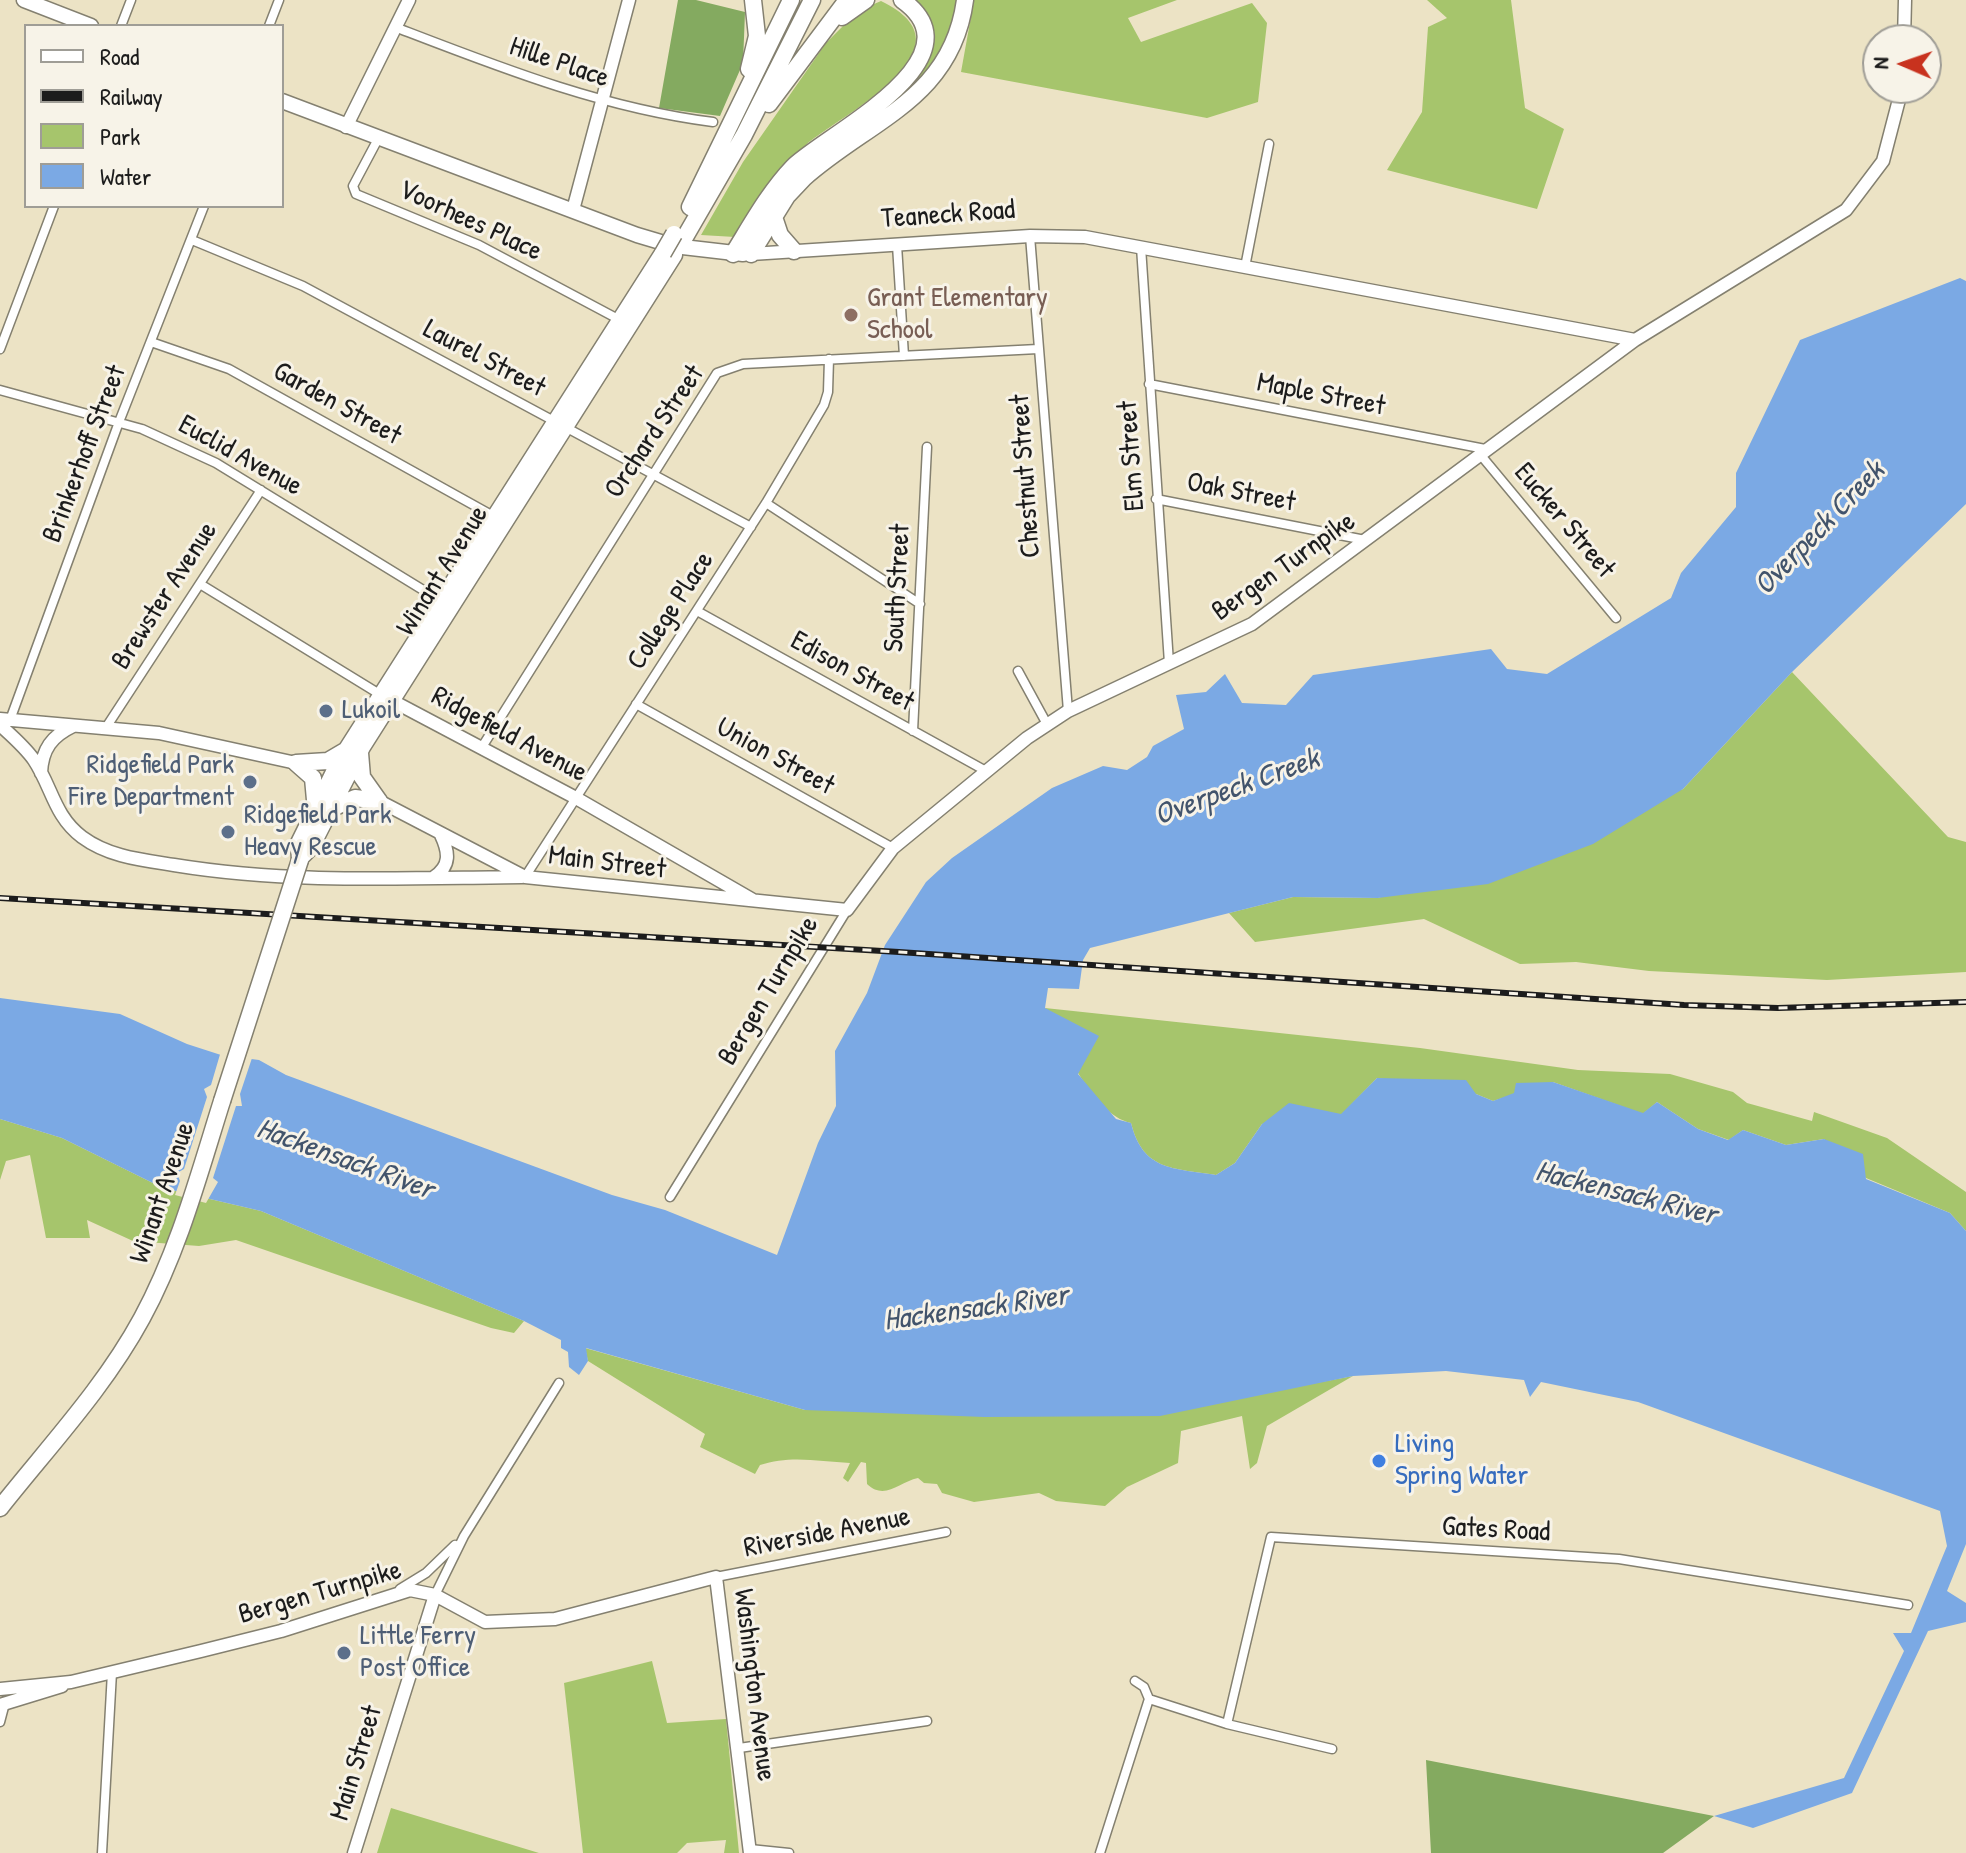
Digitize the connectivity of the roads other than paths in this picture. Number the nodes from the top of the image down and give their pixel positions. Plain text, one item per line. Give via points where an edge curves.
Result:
1 (24, 0) edge
2 (131, 0) edge
3 (279, 0) edge
4 (409, 0) edge
5 (629, 0) edge
6 (753, 0) edge
7 (791, 0) edge
8 (812, 0) edge
9 (847, 0) edge
10 (866, 0) edge
11 (902, 0) edge
12 (965, 0) edge
13 (1905, 0) edge
14 (86, 24) edge
15 (122, 24) edge
16 (270, 24) edge
17 (1904, 24) edge
18 (395, 27) junction
19 (816, 44) junction
20 (284, 102) edge
21 (601, 102) junction
22 (1898, 104) edge
23 (737, 117) junction
24 (713, 122) dead end
25 (346, 127) junction
26 (744, 135) junction
27 (378, 139) junction
28 (1269, 144) dead end
29 (53, 208) edge
30 (203, 208) edge
31 (573, 210) junction
32 (774, 217) junction
33 (680, 235) junction
34 (1030, 236) junction
35 (192, 240) junction
36 (897, 245) junction
37 (1141, 247) junction
38 (794, 251) junction
39 (733, 254) junction
40 (751, 254) junction
41 (1245, 267) junction
42 (628, 318) junction
43 (1635, 340) junction
44 (151, 342) junction
45 (0, 349) edge
46 (1038, 349) junction
47 (904, 356) junction
48 (829, 359) junction
49 (1149, 384) junction
50 (0, 390) edge
51 (119, 422) junction
52 (560, 425) junction
53 (927, 447) dead end
54 (1482, 451) junction
55 (651, 474) junction
56 (261, 490) junction
57 (1156, 499) junction
58 (766, 503) junction
59 (495, 517) junction
60 (751, 527) junction
61 (1365, 540) junction
62 (200, 584) junction
63 (441, 601) junction
64 (920, 604) junction
65 (697, 611) junction
66 (1616, 618) dead end
67 (1169, 663) junction
68 (1018, 671) dead end
69 (387, 697) junction
70 (636, 704) junction
71 (1068, 711) junction
72 (3, 721) edge
73 (76, 724) junction
74 (107, 726) junction
75 (1048, 726) junction
76 (913, 731) junction
77 (482, 747) junction
78 (354, 749) junction
79 (296, 763) junction
80 (986, 771) junction
81 (41, 773) junction
82 (576, 798) junction
83 (379, 801) junction
84 (320, 810) junction
85 (441, 835) junction
86 (893, 848) junction
87 (700, 870) junction
88 (434, 877) junction
89 (525, 877) junction
90 (702, 898) junction
91 (756, 901) junction
92 (847, 910) junction
93 (670, 1197) dead end
94 (559, 1383) dead end
95 (0, 1508) edge
96 (946, 1532) dead end
97 (464, 1536) junction
98 (716, 1577) junction
99 (389, 1595) junction
100 (435, 1595) junction
101 (1908, 1605) dead end
102 (112, 1672) junction
103 (1135, 1681) dead end
104 (71, 1682) junction
105 (0, 1689) edge
106 (1149, 1699) junction
107 (2, 1704) edge
108 (927, 1721) dead end
109 (0, 1722) edge
110 (1227, 1724) junction
111 (739, 1748) junction
112 (1332, 1749) dead end
113 (750, 1851) edge
114 (102, 1853) edge
115 (354, 1853) edge
116 (789, 1853) edge
117 (1100, 1853) edge

1 - 14 main road
2 - 15 street
3 - 16 street
4 - 18 street
5 - 21 street
6 - 23 highway via 756,41
7 - 23 highway
8 - 26 highway
9 - 19 highway
10 - 19 highway
11 - 39 highway via 915,12 923,31 909,79 793,167
12 - 32 highway via 952,46 927,85 812,171
13 - 17 street
18 - 21 street, Hille Place
18 - 25 street
19 - 26 highway
20 - 25 main road, Teaneck Road
21 - 24 street, Hille Place
21 - 31 street
22 - 43 street, Bergen Turnpike via 1883,161 1850,207
23 - 33 highway
25 - 27 main road, Teaneck Road
26 - 33 highway
27 - 31 main road, Teaneck Road
27 - 42 street, Voorhees Place via 353,186 356,194 479,245
28 - 41 street
29 - 45 street
30 - 35 street, Brinkerhoff Street
31 - 39 main road, Teaneck Road via 674,246
32 - 38 highway
32 - 40 highway
33 - 42 highway, Winant Avenue
34 - 36 street, Teaneck Road
34 - 37 street, Teaneck Road via 1085,237
34 - 46 street, Chestnut Street
35 - 44 street, Brinkerhoff Street
35 - 52 street, Laurel Street via 294,281
36 - 38 street, Teaneck Road
36 - 47 street
37 - 41 street, Teaneck Road
37 - 49 street, Elm Street
38 - 40 street, Teaneck Road
39 - 40 main road, Teaneck Road
41 - 43 street, Teaneck Road
42 - 52 highway, Winant Avenue
43 - 54 street, Bergen Turnpike
44 - 51 street, Brinkerhoff Street
44 - 59 street, Garden Street via 229,369
46 - 47 street, Orchard Street
46 - 71 street, Chestnut Street
47 - 48 street, Orchard Street
48 - 55 street, Orchard Street via 736,364 717,373
48 - 58 street, College Place via 824,405
49 - 54 street, Maple Street
49 - 57 street, Elm Street
50 - 51 street, Euclid Avenue
51 - 56 street, Euclid Avenue via 216,463
51 - 72 street, Brinkerhoff Street
52 - 55 street, Laurel Street
52 - 59 highway, Winant Avenue
52 - 69 highway, Winant Avenue
53 - 64 street, South Street
54 - 61 street, Bergen Turnpike
54 - 66 street, Eucker Street
55 - 60 street, Laurel Street
55 - 77 street, Orchard Street
56 - 62 street, Brewster Avenue
56 - 63 street, Euclid Avenue
57 - 61 street, Oak Street
57 - 67 street, Elm Street
58 - 60 street, College Place
58 - 64 street
59 - 63 highway, Winant Avenue
60 - 65 street, College Place
61 - 67 street, Bergen Turnpike via 1252,624
62 - 69 street, Ridgefield Avenue
62 - 74 street, Brewster Avenue
63 - 69 highway, Winant Avenue
64 - 76 street, South Street
65 - 70 street, College Place
65 - 76 street, Edison Street
67 - 71 street, Bergen Turnpike
68 - 75 street
69 - 77 street, Ridgefield Avenue
69 - 78 highway, Winant Avenue
70 - 82 street, College Place
70 - 86 street, Union Street
71 - 75 street, Bergen Turnpike
72 - 73 street
72 - 81 street
73 - 74 street
73 - 81 street via 49,743
74 - 79 street
75 - 80 street, Bergen Turnpike
76 - 80 street, Edison Street
77 - 82 street, Ridgefield Avenue
78 - 79 highway via 328,761
78 - 83 highway via 362,777
78 - 84 highway, Winant Avenue
79 - 84 highway via 315,781
80 - 86 street, Bergen Turnpike
81 - 88 street via 68,824 94,845 124,857 276,877
82 - 87 street, Ridgefield Avenue
82 - 89 street, College Place
83 - 84 highway via 355,798
83 - 85 street, Main Street
84 - 95 highway, Winant Avenue, bridge via 158,1285 104,1378
85 - 88 street via 447,862
85 - 89 street, Main Street
86 - 92 street, Bergen Turnpike
87 - 90 street
87 - 91 street, Ridgefield Avenue
88 - 89 street
89 - 90 street, Main Street
90 - 91 street, Main Street
91 - 92 street, Main Street
92 - 93 street, Bergen Turnpike
94 - 97 street, Bergen Turnpike
96 - 98 street, Riverside Avenue
97 - 99 street via 426,1573
97 - 100 street, Bergen Turnpike
98 - 100 street, Washington Avenue via 555,1619 485,1622
98 - 111 street, Washington Avenue
99 - 100 street, Bergen Turnpike via 410,1590
99 - 102 street, Bergen Turnpike via 281,1631
100 - 115 street, Main Street
101 - 110 street, Gates Road via 1619,1559 1271,1537
102 - 104 street, Bergen Turnpike
102 - 114 street
103 - 106 street
104 - 105 street, Bergen Turnpike
104 - 107 street, Bergen Turnpike
106 - 110 street
106 - 117 street
107 - 109 street
108 - 111 street
110 - 112 street
111 - 113 street, Washington Avenue
113 - 116 street

